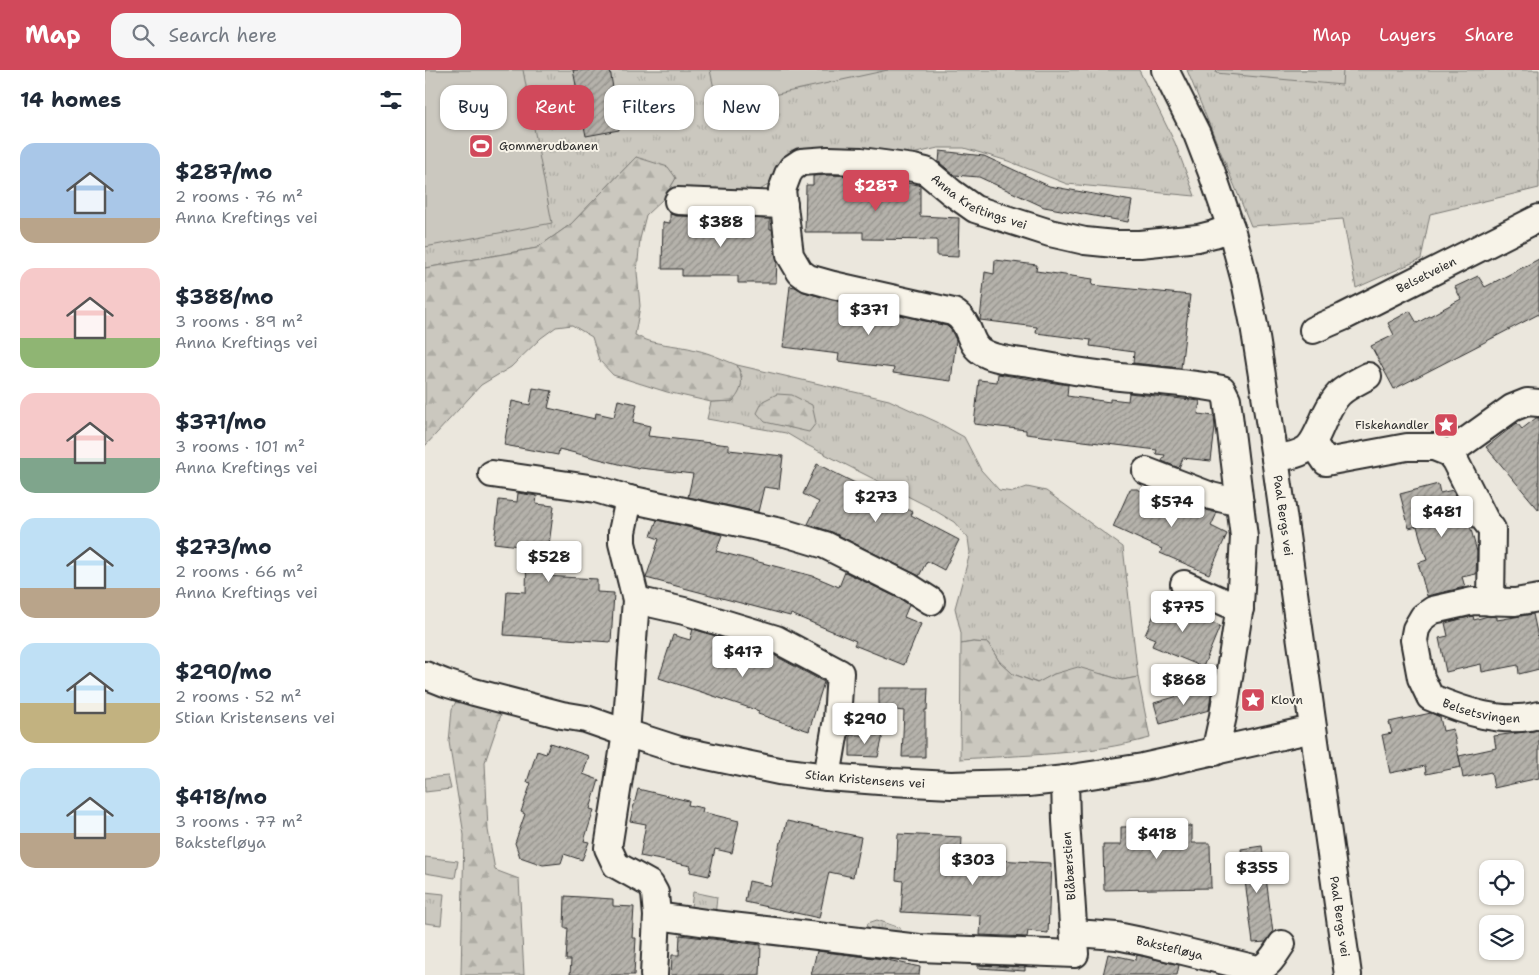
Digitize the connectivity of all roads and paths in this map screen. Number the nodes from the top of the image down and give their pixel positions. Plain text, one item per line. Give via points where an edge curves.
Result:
1 (1165, 70) edge
2 (678, 201) dead end
3 (784, 205) junction
4 (1539, 218) edge
5 (1231, 228) junction
6 (1313, 330) dead end
7 (1369, 376) dead end
8 (1539, 404) edge
9 (1313, 443) junction
10 (1449, 453) junction
11 (1275, 458) junction
12 (1146, 471) dead end
13 (492, 474) dead end
14 (629, 499) junction
15 (1240, 503) junction
16 (1184, 584) dead end
17 (1539, 598) edge
18 (636, 600) junction
19 (931, 601) dead end
20 (1491, 602) junction
21 (1240, 609) junction
22 (425, 675) edge
23 (1539, 715) edge
24 (1313, 729) junction
25 (626, 733) junction
26 (1215, 752) junction
27 (827, 777) junction
28 (1065, 779) junction
29 (657, 916) junction
30 (1075, 943) junction
31 (1282, 944) dead end
32 (654, 975) edge
33 (1348, 975) edge

1 - 5 street, Paal Bergs vei via 1197,134
2 - 3 street
3 - 5 street, Anna Kreftings vei via 782,190 787,174 801,162 861,161 926,172 975,209 1085,241 1140,244 1199,238
3 - 15 street, Anna Kreftings vei via 790,255 800,272 808,278 953,312 964,321 973,343 985,354 1066,370 1221,389 1227,399
4 - 6 street, Belsetveien
5 - 11 street, Paal Bergs vei via 1254,325
7 - 9 street via 1339,394
8 - 10 street via 1527,402 1512,408
9 - 10 street via 1326,462 1407,447 1434,447
9 - 11 street via 1292,456
10 - 20 street via 1491,529
11 - 24 street, Paal Bergs vei
12 - 15 street via 1211,496
13 - 14 street via 577,485
14 - 18 street via 622,532
14 - 19 street via 785,533 825,545
15 - 21 street, Anna Kreftings vei via 1244,537
16 - 21 street
17 - 20 street, Belsetsvingen
18 - 25 street
18 - 27 street via 776,639 840,673 837,719
20 - 23 street, Belsetsvingen via 1473,601 1433,610 1423,617 1414,640 1421,678 1430,697 1458,709 1508,719
21 - 26 street, Anna Kreftings vei
22 - 25 street, Stian Kristensens vei
24 - 26 street, Stian Kristensens vei
24 - 33 street, Paal Bergs vei
25 - 27 street, Stian Kristensens vei via 679,750 779,772
25 - 29 street via 608,848 616,865 651,884
26 - 28 street, Stian Kristensens vei
27 - 28 street, Stian Kristensens vei via 951,785
28 - 30 street, Blåbærstien
29 - 30 street via 919,948
29 - 32 street
30 - 31 street, Bakstefløya via 1117,936 1257,969 1269,962

